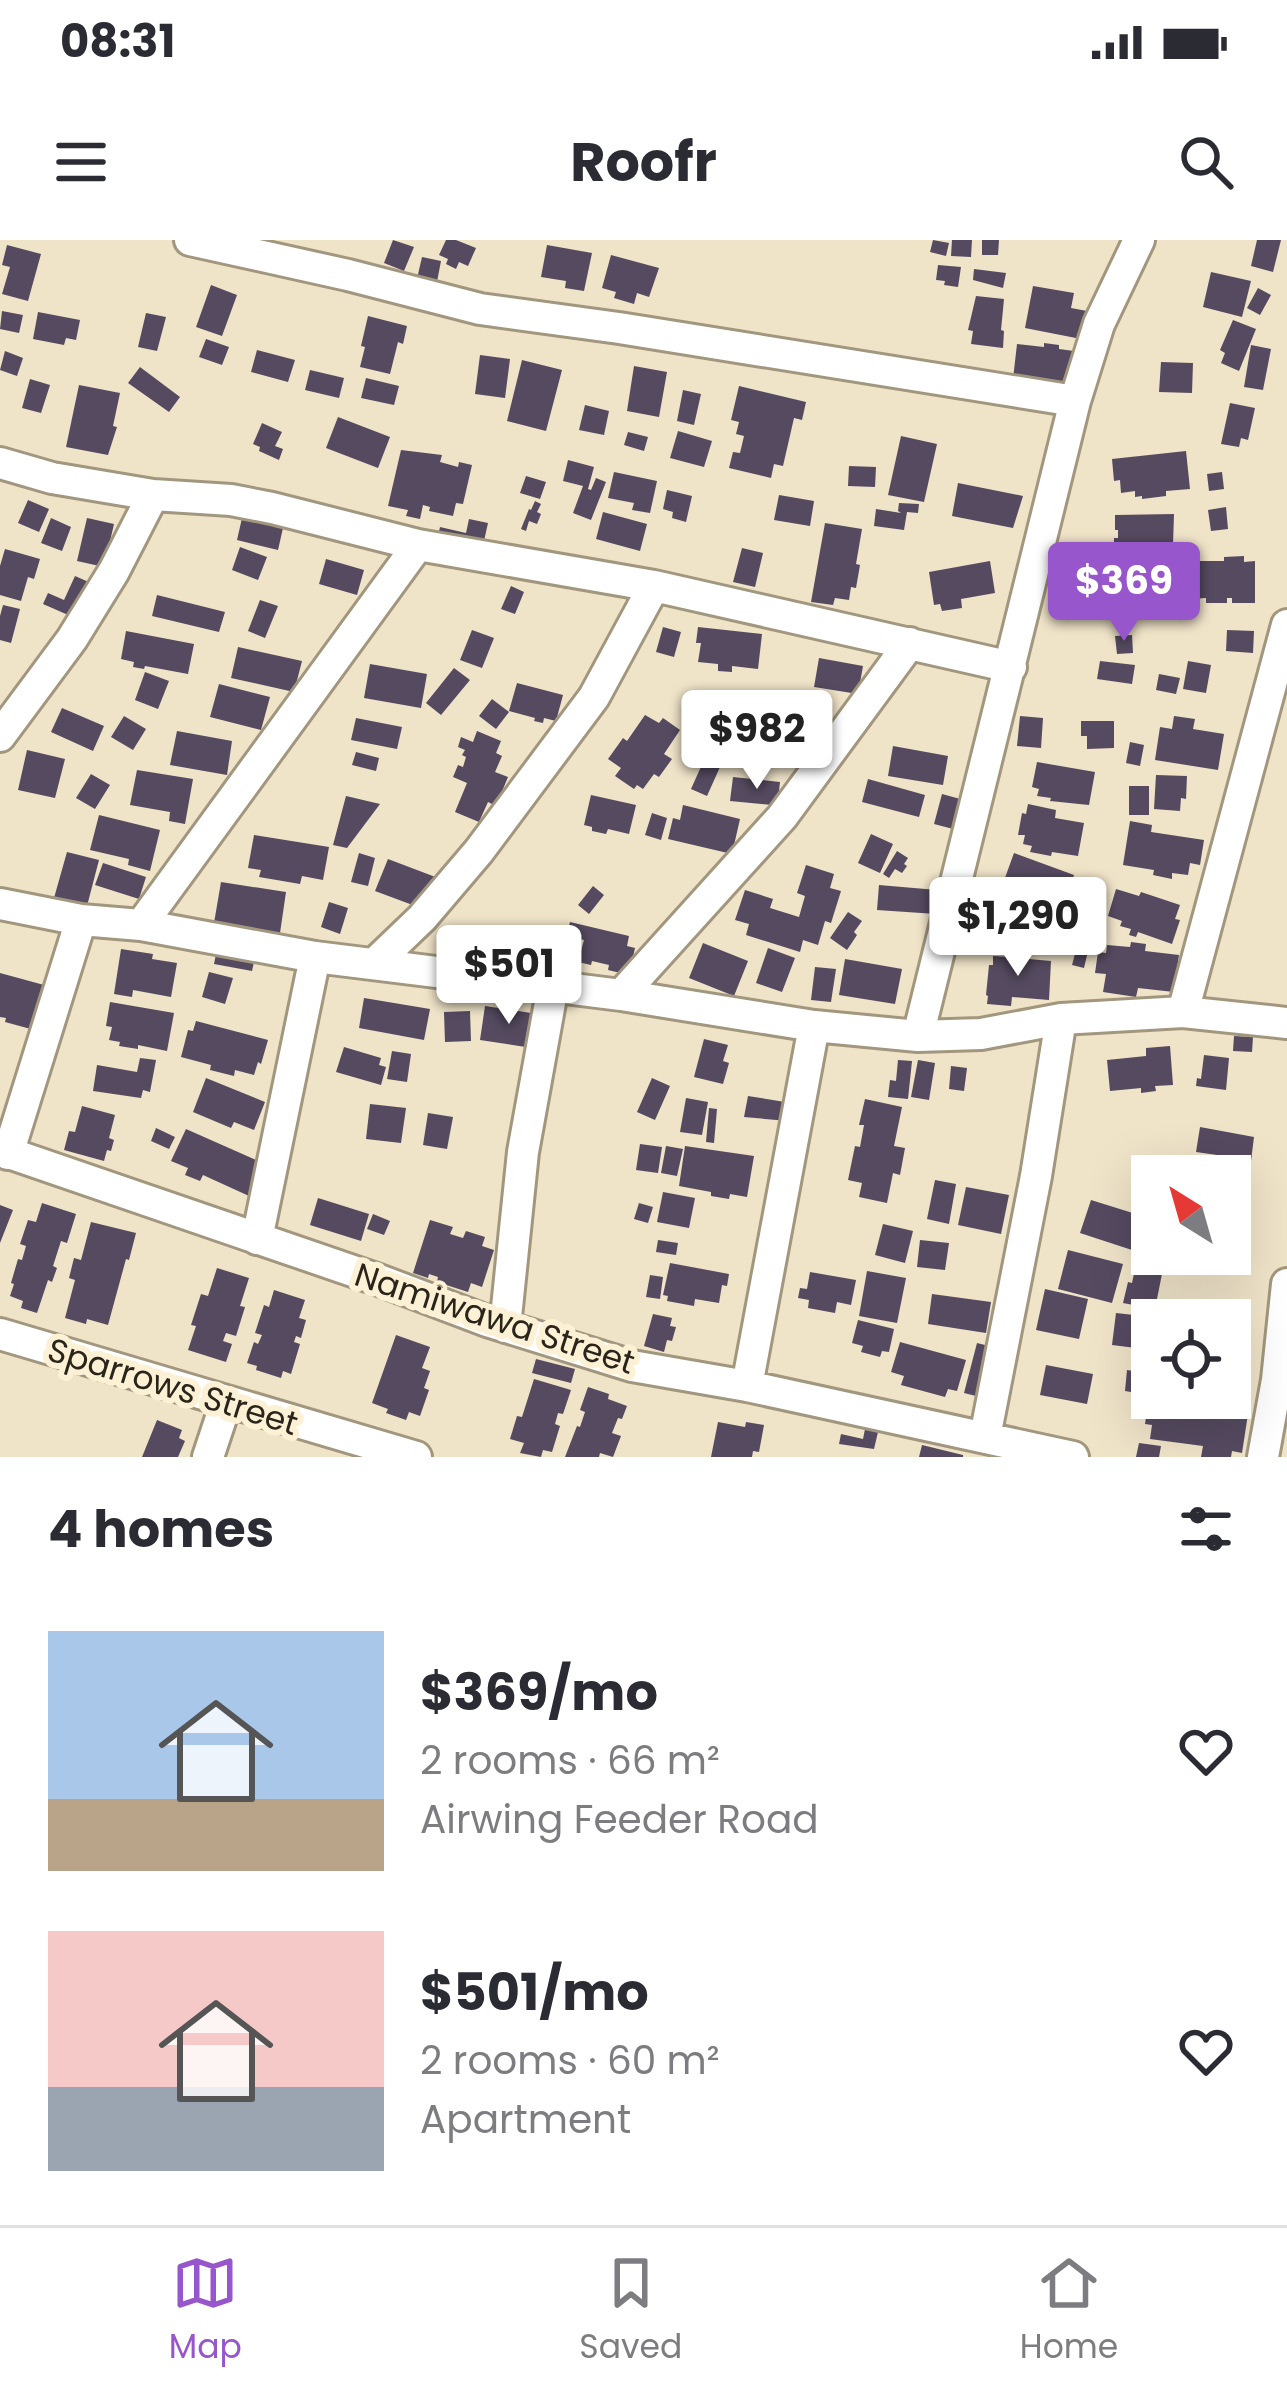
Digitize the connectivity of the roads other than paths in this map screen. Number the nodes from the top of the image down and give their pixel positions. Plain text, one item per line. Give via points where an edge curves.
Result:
1 (190, 240) edge
2 (1139, 240) edge
3 (1075, 401) junction
4 (0, 464) edge
5 (153, 495) junction
6 (418, 545) junction
7 (654, 586) junction
8 (1287, 625) edge
9 (910, 643) junction
10 (1011, 667) junction
11 (0, 736) edge
12 (0, 904) edge
13 (81, 920) junction
14 (140, 925) junction
15 (315, 957) junction
16 (374, 964) junction
17 (553, 986) junction
18 (621, 995) junction
19 (1183, 1012) junction
20 (1060, 1019) junction
21 (1287, 1023) edge
22 (814, 1026) junction
23 (918, 1036) junction
24 (4, 1152) edge
25 (256, 1239) junction
26 (1287, 1283) edge
27 (505, 1327) junction
28 (0, 1334) edge
29 (746, 1386) junction
30 (226, 1403) junction
31 (986, 1437) junction
32 (208, 1457) edge
33 (416, 1457) edge
34 (1072, 1457) edge
35 (1263, 1457) edge

1 - 3 street via 479,309
2 - 3 street via 1099,324
3 - 10 street
4 - 5 street
5 - 6 street via 231,500
5 - 11 street via 72,639
6 - 7 street
6 - 14 street
7 - 9 street
7 - 16 street via 594,697 479,850
8 - 19 street
9 - 10 street
9 - 18 street via 782,817
10 - 23 street
12 - 13 street
13 - 14 street
13 - 24 street
14 - 15 street
15 - 16 street
15 - 25 street
16 - 17 street
17 - 18 street
17 - 27 street via 523,1152
18 - 22 street
19 - 20 street
19 - 21 street
20 - 23 street
20 - 31 street
22 - 23 street
22 - 29 street
24 - 25 street, Namiwawa Street
25 - 27 street, Namiwawa Street
26 - 35 street
27 - 29 street, Namiwawa Street via 632,1366
28 - 30 street, Sparrows Street
29 - 31 street, Namiwawa Street
30 - 32 street
30 - 33 street, Sparrows Street
31 - 34 street, Namiwawa Street

